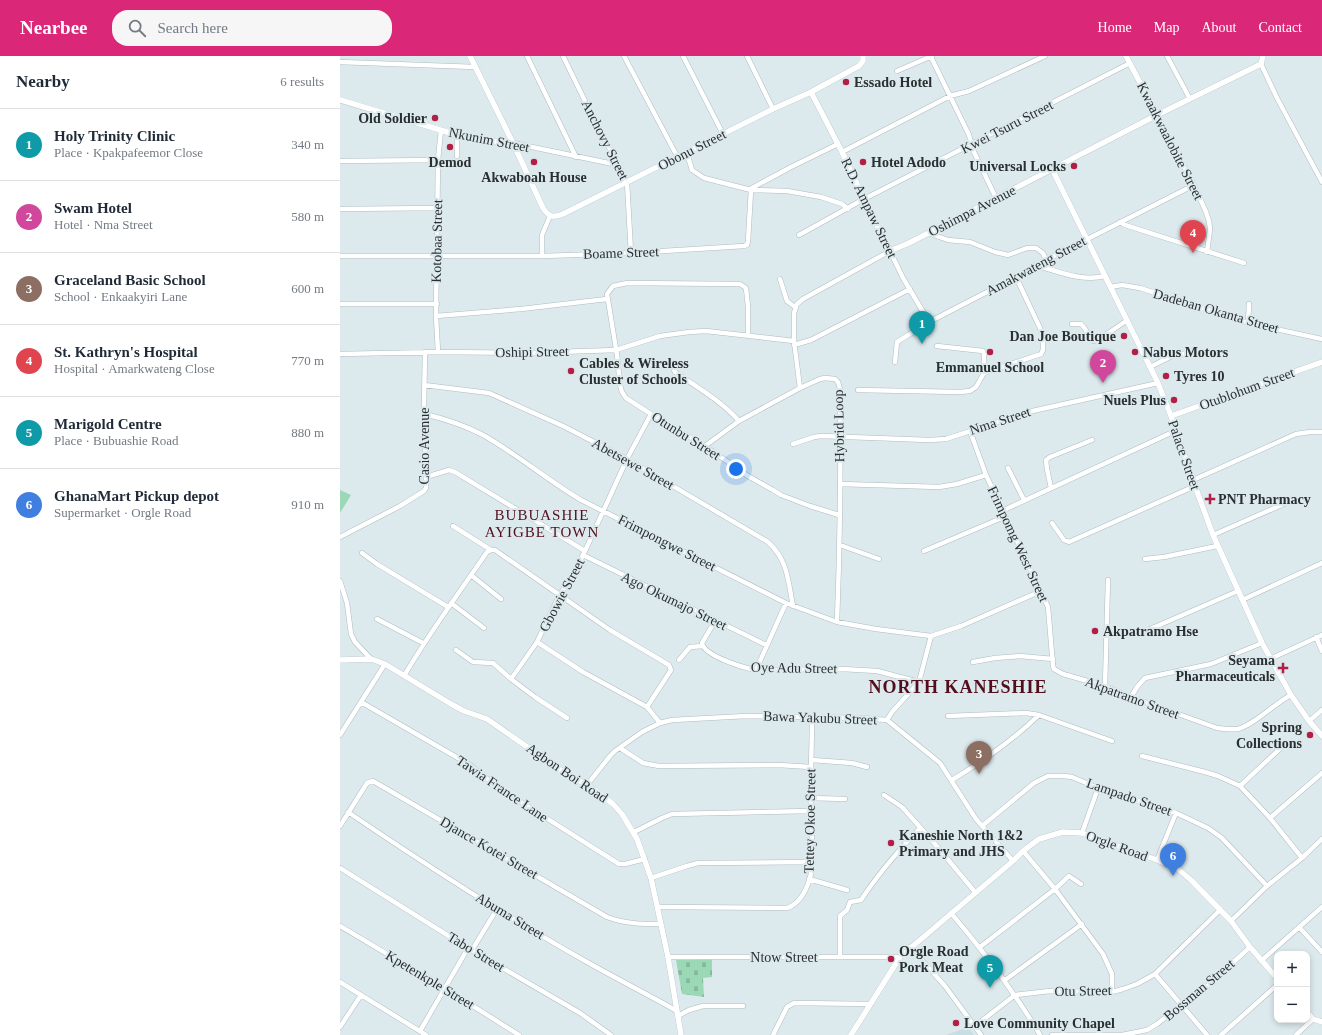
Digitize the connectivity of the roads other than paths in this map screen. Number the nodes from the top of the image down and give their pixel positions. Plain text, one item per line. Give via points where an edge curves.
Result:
1 (470, 56) edge
2 (527, 56) edge
3 (563, 56) edge
4 (624, 56) edge
5 (683, 56) edge
6 (747, 56) edge
7 (863, 56) edge
8 (931, 56) edge
9 (1045, 56) edge
10 (1126, 56) edge
11 (1168, 56) edge
12 (1263, 56) edge
13 (340, 62) edge
14 (1130, 63) junction
15 (1261, 64) junction
16 (475, 67) junction
17 (897, 71) dead end
18 (811, 92) junction
19 (950, 96) junction
20 (1190, 99) junction
21 (340, 100) edge
22 (773, 109) junction
23 (1157, 116) junction
24 (441, 130) junction
25 (723, 134) junction
26 (457, 135) junction
27 (513, 144) junction
28 (838, 144) junction
29 (972, 145) junction
30 (842, 152) junction
31 (687, 153) junction
32 (457, 156) dead end
33 (576, 157) junction
34 (678, 158) junction
35 (438, 160) junction
36 (340, 161) edge
37 (618, 165) junction
38 (1052, 170) junction
39 (627, 182) junction
40 (1322, 182) edge
41 (1194, 185) junction
42 (751, 190) junction
43 (996, 198) junction
44 (864, 199) junction
45 (438, 208) junction
46 (848, 208) junction
47 (340, 209) edge
48 (550, 216) junction
49 (1120, 222) junction
50 (928, 233) junction
51 (799, 234) dead end
52 (1087, 239) junction
53 (890, 251) junction
54 (1207, 252) junction
55 (631, 253) junction
56 (340, 256) edge
57 (436, 256) junction
58 (542, 256) junction
59 (1046, 260) junction
60 (1244, 263) dead end
61 (1036, 265) junction
62 (1105, 276) junction
63 (1016, 277) junction
64 (780, 279) dead end
65 (1110, 286) junction
66 (910, 289) junction
67 (607, 299) junction
68 (340, 304) edge
69 (437, 304) junction
70 (1249, 304) dead end
71 (795, 307) junction
72 (436, 316) junction
73 (1126, 321) junction
74 (929, 322) junction
75 (1248, 323) junction
76 (1072, 324) dead end
77 (748, 336) junction
78 (1322, 339) edge
79 (794, 343) junction
80 (937, 346) dead end
81 (616, 350) junction
82 (425, 352) junction
83 (438, 352) junction
84 (1188, 353) dead end
85 (340, 354) edge
86 (672, 362) dead end
87 (895, 362) dead end
88 (1322, 362) edge
89 (1150, 367) junction
90 (984, 373) junction
91 (1158, 383) junction
92 (424, 384) junction
93 (800, 388) junction
94 (858, 390) dead end
95 (425, 414) junction
96 (651, 414) junction
97 (1171, 416) junction
98 (739, 421) junction
99 (1175, 430) junction
100 (970, 431) junction
101 (1322, 432) edge
102 (840, 436) junction
103 (1092, 440) dead end
104 (793, 444) dead end
105 (705, 446) junction
106 (627, 459) junction
107 (1008, 468) dead end
108 (986, 475) junction
109 (426, 477) junction
110 (1192, 480) junction
111 (840, 484) junction
112 (1195, 486) junction
113 (1051, 488) junction
114 (1024, 500) junction
115 (1286, 503) dead end
116 (603, 511) junction
117 (1002, 511) junction
118 (839, 515) junction
119 (1004, 517) junction
120 (1052, 523) dead end
121 (453, 526) dead end
122 (1213, 535) junction
123 (340, 537) edge
124 (840, 545) junction
125 (1217, 546) junction
126 (491, 550) junction
127 (924, 551) dead end
128 (362, 553) dead end
129 (584, 553) junction
130 (879, 559) dead end
131 (1145, 559) dead end
132 (1322, 563) edge
133 (471, 575) junction
134 (1108, 580) dead end
135 (340, 581) edge
136 (1041, 591) junction
137 (1238, 591) junction
138 (559, 596) junction
139 (501, 599) dead end
140 (1242, 600) junction
141 (451, 603) junction
142 (786, 603) junction
143 (793, 606) junction
144 (448, 607) junction
145 (377, 619) dead end
146 (715, 621) junction
147 (837, 622) junction
148 (484, 628) dead end
149 (1141, 633) dead end
150 (1322, 635) edge
151 (931, 636) junction
152 (1316, 637) junction
153 (537, 642) junction
154 (423, 643) junction
155 (1262, 643) junction
156 (766, 645) junction
157 (703, 646) junction
158 (456, 650) dead end
159 (1322, 652) edge
160 (371, 659) junction
161 (1053, 659) junction
162 (1270, 659) junction
163 (340, 660) edge
164 (679, 660) dead end
165 (973, 662) dead end
166 (385, 664) junction
167 (756, 670) junction
168 (404, 676) junction
169 (511, 679) junction
170 (918, 682) junction
171 (1105, 686) junction
172 (1291, 695) junction
173 (1131, 697) junction
174 (361, 702) junction
175 (647, 708) junction
176 (1322, 710) edge
177 (1039, 715) junction
178 (948, 716) dead end
179 (812, 717) junction
180 (567, 718) dead end
181 (887, 720) junction
182 (1309, 721) junction
183 (660, 724) junction
184 (340, 735) edge
185 (1322, 736) edge
186 (1112, 741) dead end
187 (1286, 743) dead end
188 (620, 748) junction
189 (1142, 756) dead end
190 (812, 760) junction
191 (811, 767) junction
192 (867, 767) dead end
193 (1322, 773) edge
194 (952, 780) junction
195 (587, 785) junction
196 (1240, 786) junction
197 (1098, 788) junction
198 (884, 795) dead end
199 (811, 798) junction
200 (845, 799) dead end
201 (811, 811) junction
202 (348, 812) junction
203 (1176, 813) junction
204 (1270, 818) junction
205 (340, 826) edge
206 (982, 826) junction
207 (920, 828) junction
208 (634, 832) junction
209 (1082, 833) junction
210 (1322, 839) edge
211 (1023, 851) junction
212 (1302, 858) junction
213 (645, 859) junction
214 (1157, 860) junction
215 (1013, 861) junction
216 (812, 862) junction
217 (340, 868) edge
218 (651, 878) junction
219 (809, 879) junction
220 (1081, 884) dead end
221 (1266, 886) junction
222 (1055, 888) junction
223 (847, 890) dead end
224 (975, 892) junction
225 (658, 907) junction
226 (1322, 907) edge
227 (497, 909) junction
228 (1220, 910) junction
229 (951, 913) junction
230 (1231, 921) junction
231 (662, 924) junction
232 (1082, 924) junction
233 (340, 926) edge
234 (1300, 927) junction
235 (910, 947) junction
236 (980, 947) junction
237 (1250, 947) junction
238 (470, 949) junction
239 (1322, 952) edge
240 (840, 956) junction
241 (668, 957) junction
242 (900, 957) junction
243 (1262, 960) junction
244 (1155, 974) junction
245 (1274, 974) edge
246 (1005, 980) junction
247 (340, 982) edge
248 (1275, 987) edge
249 (446, 989) junction
250 (1112, 992) junction
251 (361, 995) junction
252 (1015, 995) junction
253 (871, 1004) junction
254 (1182, 1004) junction
255 (743, 1006) dead end
256 (678, 1013) junction
257 (1310, 1016) edge
258 (1313, 1019) junction
259 (1322, 1022) edge
260 (975, 1026) junction
261 (340, 1027) edge
262 (420, 1031) junction
263 (426, 1035) edge
264 (519, 1035) edge
265 (611, 1035) edge
266 (681, 1035) edge
267 (773, 1035) edge
268 (851, 1035) edge
269 (981, 1035) edge
270 (1040, 1035) edge
271 (1052, 1035) edge
272 (1208, 1035) edge
273 (1221, 1035) edge
274 (1296, 1035) edge

1 - 16 street
2 - 33 street
3 - 37 street, Anchovy Street
4 - 34 street
5 - 25 street
6 - 22 street
7 - 18 street, Obonu Street via 859,66
8 - 17 street
8 - 19 street
9 - 19 street via 969,91
10 - 14 street, Kwaakwaalobite Street
11 - 20 street
12 - 15 street
13 - 16 street
14 - 23 street, Kwaakwaalobite Street
14 - 29 street, Kwei Tsuru Street
15 - 20 street, Oshimpa Avenue
15 - 40 street
16 - 27 street
18 - 22 street, Obonu Street
18 - 28 street, R.D. Ampaw Street
19 - 29 street via 970,135
19 - 30 street
20 - 23 street, Oshimpa Avenue
21 - 24 street, Nkunim Street
22 - 25 street, Obonu Street
23 - 38 street, Oshimpa Avenue
23 - 41 street, Kwaakwaalobite Street
24 - 26 street, Nkunim Street
24 - 35 street, Kotobaa Street
25 - 31 street, Obonu Street
26 - 27 street, Nkunim Street
26 - 32 street
27 - 33 street, Nkunim Street
27 - 48 street via 543,208
28 - 30 street, R.D. Ampaw Street
28 - 42 street
29 - 43 street
29 - 44 street, Kwei Tsuru Street
30 - 44 street, R.D. Ampaw Street
31 - 34 street, Obonu Street
31 - 42 street via 692,170 704,178
33 - 37 street, Nkunim Street
34 - 39 street, Obonu Street
35 - 36 street
35 - 45 street, Kotobaa Street
37 - 39 street, Anchovy Street
38 - 43 street, Oshimpa Avenue
38 - 52 street, Palace Street
39 - 48 street, Obonu Street via 563,214
39 - 55 street, Anchovy Street
41 - 49 street, Amakwateng Street
41 - 54 street, Kwaakwaalobite Street via 1209,221
42 - 46 street via 787,191 821,197
42 - 55 street, Boame Street via 748,241 744,246
43 - 50 street, Oshimpa Avenue
44 - 46 street, Kwei Tsuru Street
44 - 53 street, R.D. Ampaw Street
45 - 47 street
45 - 57 street, Kotobaa Street
46 - 51 street, Kwei Tsuru Street
48 - 58 street via 542,235
49 - 52 street, Amakwateng Street
49 - 54 street
50 - 53 street, Oshimpa Avenue
50 - 59 street via 948,240 970,242 1008,255 1027,248 1036,248
52 - 59 street, Amakwateng Street
52 - 62 street, Palace Street
53 - 66 street, R.D. Ampaw Street
53 - 71 street, Oshimpa Avenue via 803,299
54 - 60 street
55 - 58 street, Boame Street
56 - 57 street, Boame Street
57 - 58 street, Boame Street
57 - 69 street, Kotobaa Street
59 - 61 street, Amakwateng Street
61 - 62 street via 1078,276
61 - 63 street, Amakwateng Street
62 - 65 street, Palace Street
63 - 74 street, Amakwateng Street
63 - 90 street via 1040,328 1043,350 1041,354
64 - 71 street via 787,301
65 - 73 street, Palace Street
65 - 75 street, Dadeban Okanta Street via 1140,288
66 - 74 street, R.D. Ampaw Street
66 - 79 street, Oshipi Street via 811,340
67 - 72 street
67 - 77 street via 607,294 613,286 627,283 740,284 746,288
67 - 81 street, Otunbu Street
68 - 69 street
69 - 72 street, Kotobaa Street
70 - 75 street
71 - 79 street
72 - 83 street, Kotobaa Street
73 - 76 street via 1093,341 1081,324
73 - 89 street, Palace Street
74 - 87 street, Amakwateng Street via 897,342
75 - 78 street, Dadeban Okanta Street
77 - 79 street, Oshipi Street
77 - 81 street, Oshipi Street via 682,332
79 - 93 street
80 - 90 street via 983,351
81 - 83 street, Oshipi Street via 529,353
81 - 96 street, Otunbu Street via 620,385 624,395
82 - 83 street, Oshipi Street
82 - 85 street, Oshipi Street
82 - 92 street, Casio Avenue
84 - 89 street via 1172,356
86 - 98 street via 675,372 726,407
88 - 97 street, Otublohum Street
89 - 91 street, Palace Street
90 - 94 street via 976,387 970,391
91 - 97 street, Palace Street
91 - 100 street, Nma Street via 1028,412
92 - 95 street, Casio Avenue
92 - 106 street, Abetsewe Street via 489,393 563,426
93 - 98 street, Hybrid Loop
93 - 102 street, Hybrid Loop via 825,378 838,382
95 - 109 street, Casio Avenue
95 - 116 street, Frimpongwe Street via 448,420 481,434 504,447 560,488
96 - 105 street, Otunbu Street
96 - 106 street, Gbowie Street
97 - 99 street, Palace Street
98 - 105 street, Hybrid Loop
99 - 110 street, Palace Street
99 - 113 street
100 - 102 street, Nma Street via 946,439 930,440
100 - 108 street, Frimpomg West Street
101 - 110 street via 1296,434
102 - 104 street, Nma Street via 814,437
102 - 111 street, Hybrid Loop
103 - 113 street via 1046,460
105 - 118 street, Otunbu Street via 781,495
106 - 116 street, Gbowie Street
106 - 143 street, Abetsewe Street via 773,546 786,568
107 - 114 street
108 - 111 street via 939,487
108 - 117 street, Frimpomg West Street
109 - 123 street, Casio Avenue via 426,488 419,495
109 - 129 street, Ago Okumajo Street via 449,470 455,472
110 - 112 street, Palace Street
111 - 118 street, Hybrid Loop
112 - 120 street via 1069,542 1064,540
112 - 122 street, Palace Street
113 - 114 street
114 - 117 street
115 - 122 street
116 - 129 street, Gbowie Street
116 - 142 street, Frimpongwe Street
117 - 119 street, Frimpomg West Street
118 - 124 street, Hybrid Loop
119 - 127 street
119 - 136 street, Frimpomg West Street
121 - 126 street
122 - 125 street, Palace Street
124 - 130 street
124 - 147 street, Hybrid Loop
125 - 131 street
125 - 137 street, Palace Street
126 - 133 street
126 - 138 street via 495,550
128 - 144 street
129 - 138 street, Gbowie Street
129 - 146 street, Ago Okumajo Street
132 - 140 street
133 - 139 street
133 - 141 street
134 - 171 street
135 - 160 street via 347,603 351,634
136 - 151 street via 961,626
136 - 161 street, Frimpomg West Street via 1048,607
137 - 140 street, Palace Street
137 - 149 street
138 - 153 street, Gbowie Street
138 - 175 street via 669,665 671,670
140 - 155 street, Palace Street
141 - 144 street
141 - 148 street
142 - 143 street, Frimpongwe Street
142 - 156 street
143 - 147 street
144 - 154 street
145 - 154 street
146 - 156 street, Ago Okumajo Street
146 - 157 street via 702,643
147 - 151 street via 876,630
150 - 152 street
151 - 170 street
152 - 159 street
152 - 162 street
153 - 169 street
153 - 175 street, Gbowie Street via 583,672
154 - 168 street
155 - 162 street, Palace Street
155 - 173 street via 1211,664 1145,678
156 - 167 street
157 - 164 street via 690,647
157 - 167 street, Oye Adu Street via 714,656
158 - 169 street via 473,662 493,663
160 - 163 street
160 - 166 street, Agbon Boi Road
161 - 165 street via 1020,656
161 - 171 street, Akpatramo Street via 1054,669 1063,674
162 - 172 street, Palace Street
166 - 168 street, Agbon Boi Road
166 - 174 street
167 - 170 street, Oye Adu Street via 876,671
168 - 195 street, Agbon Boi Road via 464,711 487,719 545,760
169 - 180 street
170 - 181 street
171 - 173 street, Akpatramo Street
172 - 173 street, Akpatramo Street via 1247,725 1234,729 1216,728
172 - 182 street, Palace Street
174 - 184 street
174 - 213 street, Tawia France Lane via 470,765 497,787 619,864
175 - 183 street, Gbowie Street
176 - 182 street
177 - 178 street via 1018,713
177 - 186 street
177 - 194 street via 986,759
179 - 181 street, Bawa Yakubu Street
179 - 183 street, Bawa Yakubu Street via 732,716 679,719
179 - 190 street, Tettey Okoe Street
181 - 194 street, Bawa Yakubu Street via 933,756
182 - 185 street, Palace Street
183 - 188 street, Bawa Yakubu Street via 642,732
187 - 196 street
188 - 191 street via 639,761 659,766
188 - 195 street, Bawa Yakubu Street via 610,756
189 - 196 street via 1212,774
190 - 191 street, Tettey Okoe Street
190 - 192 street via 852,763
191 - 199 street, Tettey Okoe Street
193 - 204 street
194 - 206 street, Bawa Yakubu Street
195 - 208 street, Agbon Boi Road via 617,808
196 - 204 street
197 - 203 street, Lampado Street
197 - 206 street, Lampado Street via 1072,777 1048,776 1034,783
197 - 209 street
198 - 207 street via 902,807
199 - 200 street
199 - 201 street, Tettey Okoe Street
201 - 208 street via 672,814
201 - 216 street, Tettey Okoe Street
202 - 205 street, Djance Kotei Street
202 - 227 street, Abuma Street
202 - 231 street, Djance Kotei Street via 367,783 376,782 607,917 632,923
203 - 214 street
203 - 221 street, Lampado Street via 1208,828 1222,838
204 - 212 street
206 - 215 street, Bawa Yakubu Street
207 - 224 street
207 - 240 street via 897,851 861,900 850,902 847,910 840,916
208 - 213 street, Agbon Boi Road
209 - 211 street, Orgle Road via 1063,832 1039,838
209 - 214 street, Orgle Road
210 - 212 street
211 - 215 street, Orgle Road
211 - 222 street
212 - 221 street
213 - 218 street, Agbon Boi Road
214 - 228 street, Orgle Road via 1178,870 1191,880
215 - 224 street, Orgle Road
216 - 218 street via 698,863
216 - 219 street, Tettey Okoe Street
217 - 238 street, Tabo Street
218 - 225 street, Agbon Boi Road
219 - 223 street
219 - 225 street, Tettey Okoe Street via 798,902 786,908
220 - 222 street via 1069,876
221 - 230 street
222 - 232 street
222 - 236 street
224 - 229 street, Orgle Road
225 - 231 street, Agbon Boi Road
226 - 234 street
227 - 238 street
227 - 256 street, Abuma Street
228 - 230 street, Orgle Road
228 - 244 street, Otu Street
229 - 235 street, Orgle Road
229 - 236 street
230 - 237 street, Orgle Road
231 - 241 street, Agbon Boi Road
232 - 246 street
232 - 250 street via 1103,954 1112,974
233 - 249 street, Kpetenkple Street
234 - 239 street
234 - 243 street
235 - 242 street, Orgle Road
235 - 260 street via 945,986
236 - 246 street
237 - 243 street, Orgle Road
237 - 254 street, Bossman Street via 1204,989
238 - 249 street
238 - 265 street, Tabo Street via 580,1013
240 - 241 street, Ntow Street
240 - 242 street, Ntow Street
241 - 256 street, Agbon Boi Road
242 - 253 street, Orgle Road
243 - 245 street, Orgle Road
244 - 250 street, Otu Street via 1137,984
244 - 254 street
246 - 252 street
247 - 251 street
248 - 273 street
249 - 262 street
249 - 264 street, Kpetenkple Street
250 - 252 street, Otu Street via 1050,991
251 - 261 street
251 - 262 street
252 - 260 street
252 - 270 street
253 - 267 street via 794,1003 787,1007
253 - 268 street, Orgle Road
254 - 271 street, Bossman Street via 1147,1030 1122,1035
254 - 272 street
255 - 256 street via 703,1006
256 - 266 street, Agbon Boi Road
257 - 258 street
258 - 259 street
258 - 274 street
260 - 269 street
262 - 263 street

